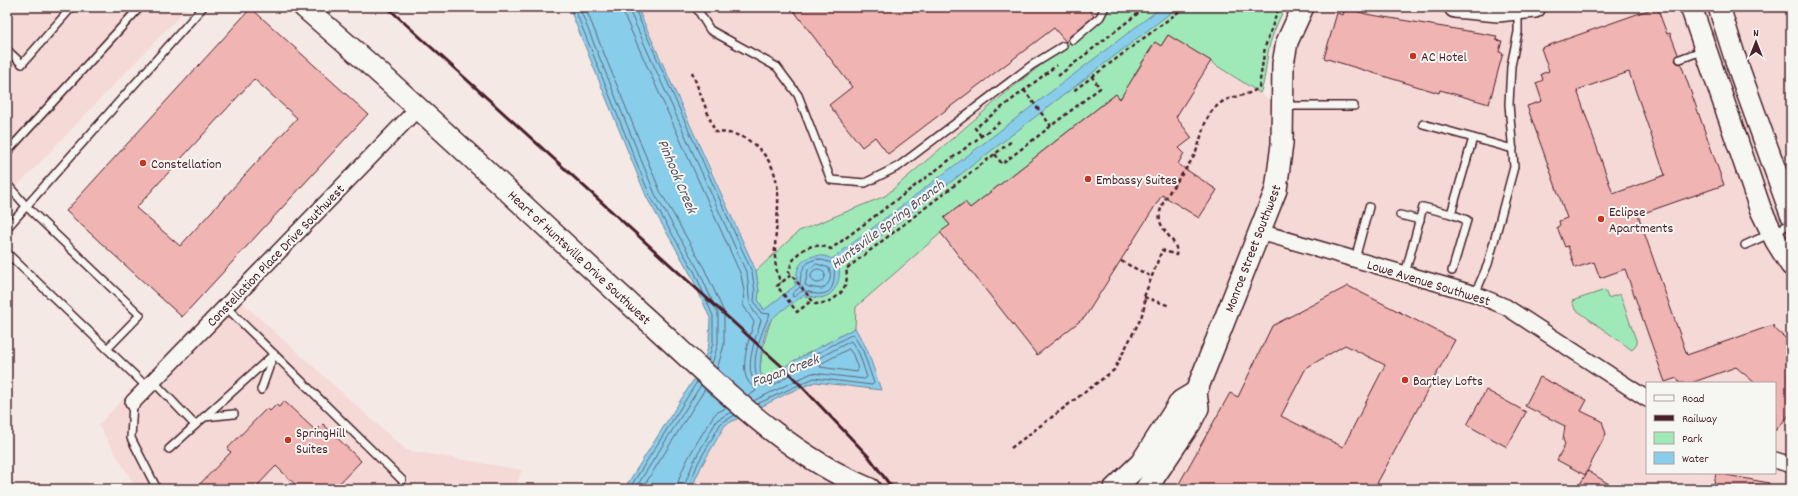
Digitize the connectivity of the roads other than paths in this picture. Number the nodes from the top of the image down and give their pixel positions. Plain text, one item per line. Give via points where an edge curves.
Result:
1 (72, 7) edge
2 (140, 7) edge
3 (203, 7) edge
4 (304, 7) edge
5 (696, 7) edge
6 (1105, 7) edge
7 (1303, 7) edge
8 (1455, 7) edge
9 (1691, 7) edge
10 (1719, 7) edge
11 (1527, 8) edge
12 (1073, 40) dead end
13 (1063, 46) dead end
14 (7, 50) edge
15 (1706, 50) junction
16 (1680, 59) dead end
17 (1282, 106) junction
18 (1354, 106) dead end
19 (418, 108) junction
20 (1423, 124) dead end
21 (1473, 138) junction
22 (1513, 149) junction
23 (7, 152) edge
24 (7, 184) edge
25 (26, 206) junction
26 (1369, 207) dead end
27 (1451, 214) junction
28 (1791, 214) edge
29 (1400, 215) dead end
30 (1420, 220) junction
31 (1791, 224) edge
32 (7, 228) edge
33 (1260, 232) junction
34 (1773, 234) junction
35 (1745, 245) dead end
36 (7, 252) edge
37 (1355, 259) junction
38 (1791, 265) edge
39 (1452, 271) dead end
40 (1405, 274) junction
41 (1476, 294) junction
42 (225, 306) junction
43 (107, 349) junction
44 (274, 354) junction
45 (150, 384) junction
46 (261, 390) dead end
47 (1196, 392) junction
48 (1646, 398) edge
49 (133, 402) joint
50 (234, 414) dead end
51 (204, 418) junction
52 (195, 425) junction
53 (169, 449) dead end
54 (1776, 460) edge
55 (1791, 465) edge
56 (402, 480) dead end
57 (157, 489) edge
58 (870, 489) edge
59 (1114, 489) edge
60 (1146, 489) edge

1 - 14 lane via 22,64
2 - 23 lane
3 - 25 lane
4 - 19 street, Heart of Huntsville Drive Southwest
5 - 13 lane via 710,30 777,67 798,94 831,180 865,184 898,166 1032,65
6 - 12 lane via 1100,17
7 - 17 street, Monroe Street Southwest via 1284,51 1281,75
8 - 11 street via 1498,11
9 - 15 street
10 - 28 street
11 - 22 lane via 1518,32 1512,66 1509,104
15 - 16 lane
15 - 34 street via 1760,208
17 - 18 lane
17 - 33 street, Monroe Street Southwest via 1282,144 1276,190
19 - 42 street, Constellation Place Drive Southwest
19 - 58 street, Heart of Huntsville Drive Southwest via 759,421 798,451 838,475
20 - 21 lane
21 - 22 lane
21 - 27 lane
22 - 41 lane via 1514,167 1488,264
24 - 25 lane
25 - 32 lane
25 - 43 lane via 140,315
26 - 37 lane
27 - 30 lane via 1423,207
27 - 39 lane via 1467,220
29 - 30 lane
30 - 40 lane
31 - 34 lane
33 - 37 street, Lowe Avenue Southwest
33 - 47 street, Monroe Street Southwest
34 - 35 lane
34 - 38 street
36 - 43 lane
37 - 40 street, Lowe Avenue Southwest
40 - 41 street, Lowe Avenue Southwest
41 - 48 street, Lowe Avenue Southwest via 1506,307
42 - 44 lane
42 - 45 street, Constellation Place Drive Southwest
43 - 45 lane
44 - 46 lane
44 - 51 lane
44 - 56 lane
45 - 49 street, Constellation Place Drive Southwest
45 - 52 lane
47 - 59 street via 1181,401 1141,463
47 - 60 street, Monroe Street Southwest via 1198,408 1191,422
49 - 57 lane via 130,438
50 - 51 lane
51 - 52 lane
52 - 53 lane
54 - 55 street

